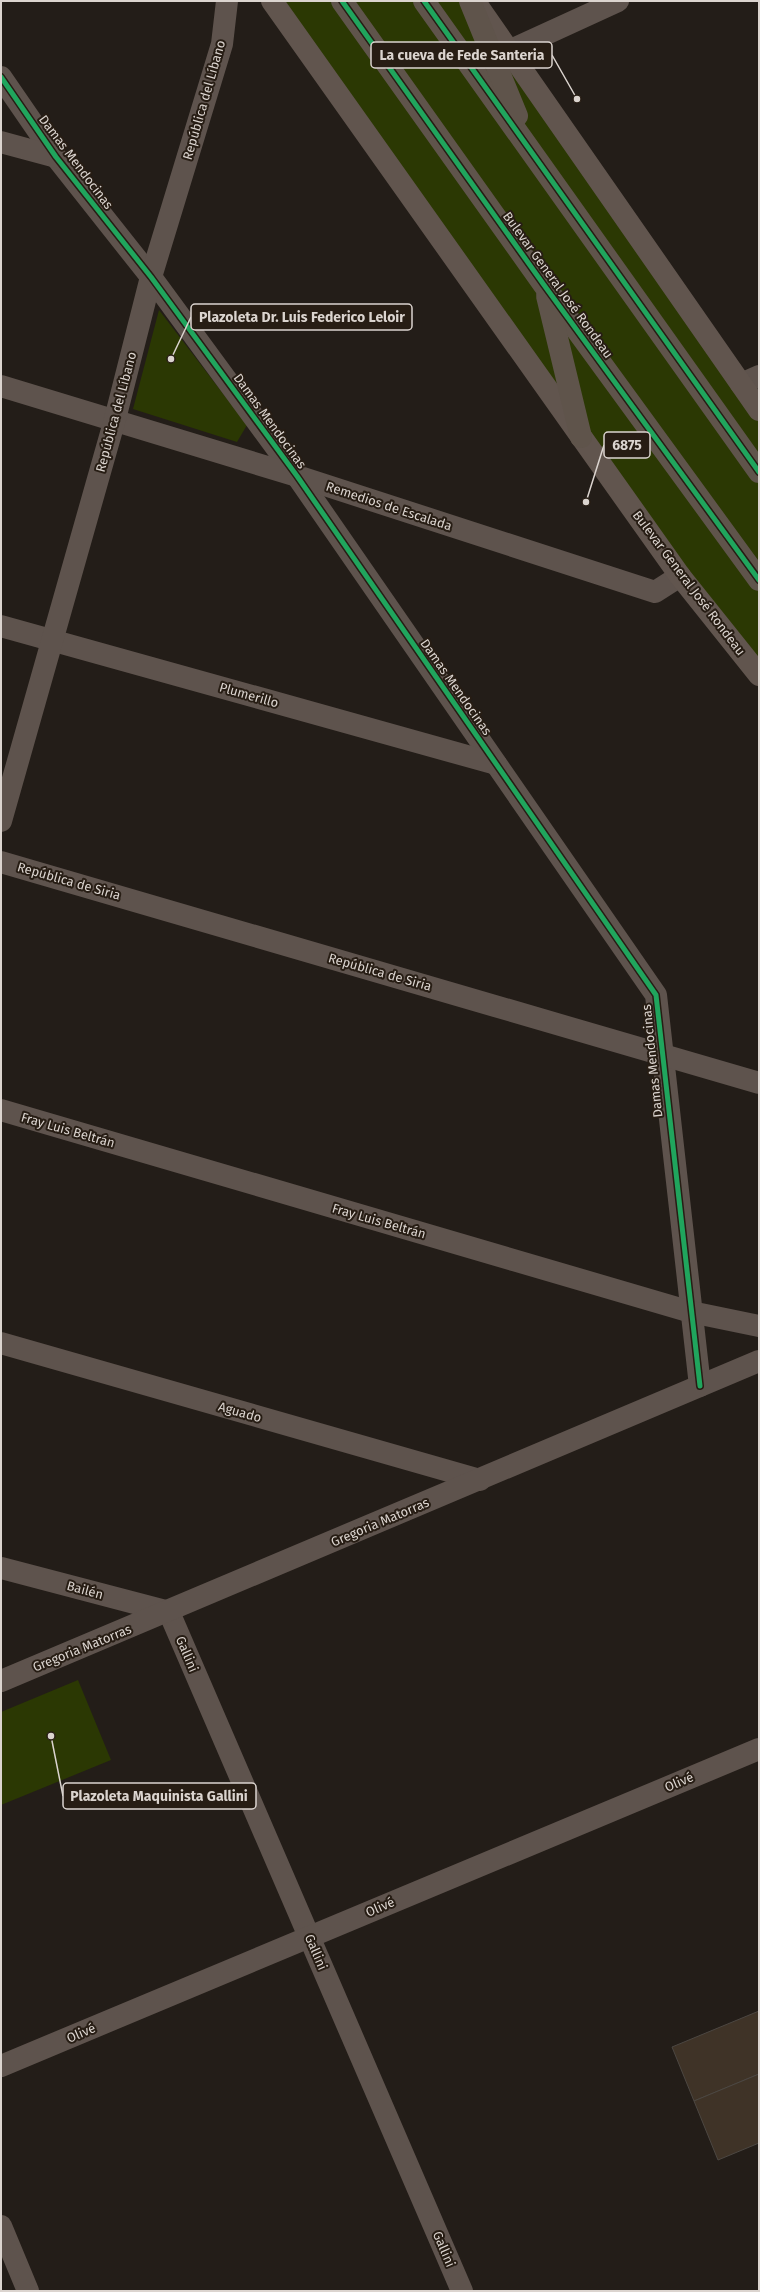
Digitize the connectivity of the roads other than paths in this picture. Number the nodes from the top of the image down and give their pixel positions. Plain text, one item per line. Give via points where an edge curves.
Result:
1 (226, 1) edge
2 (272, 1) edge
3 (342, 1) edge
4 (424, 1) edge
5 (470, 1) edge
6 (474, 1) edge
7 (618, 1) edge
8 (509, 51) junction
9 (1, 77) edge
10 (1, 142) edge
11 (532, 150) junction
12 (56, 156) junction
13 (151, 277) junction
14 (544, 285) junction
15 (750, 380) edge
16 (1, 386) edge
17 (759, 410) edge
18 (115, 419) junction
19 (581, 437) junction
20 (759, 472) edge
21 (297, 476) junction
22 (680, 576) junction
23 (759, 580) edge
24 (1, 626) edge
25 (52, 640) junction
26 (759, 675) edge
27 (496, 764) junction
28 (1, 822) edge
29 (1, 862) edge
30 (662, 1054) junction
31 (759, 1083) edge
32 (1, 1110) edge
33 (691, 1312) junction
34 (759, 1326) edge
35 (1, 1343) edge
36 (759, 1361) edge
37 (700, 1386) junction
38 (480, 1480) junction
39 (1, 1568) edge
40 (169, 1612) junction
41 (1, 1681) edge
42 (759, 1749) edge
43 (309, 1937) junction
44 (1, 2066) edge
45 (1, 2226) edge
46 (28, 2291) edge
47 (462, 2291) edge

1 - 13 street, República del Líbano via 222,44
2 - 19 main road, Bulevar General José Rondeau
3 - 14 main road, Bulevar General José Rondeau
4 - 11 main road
5 - 11 main road
6 - 8 main road
7 - 8 street
8 - 15 main road
9 - 12 street, Damas Mendocinas
10 - 12 street
11 - 20 main road
12 - 13 street, Damas Mendocinas
13 - 18 street, República del Líbano
13 - 21 street, Damas Mendocinas
14 - 19 main road
14 - 23 main road, Bulevar General José Rondeau
15 - 17 main road
16 - 18 street, Remedios de Escalada
18 - 21 street, Remedios de Escalada
18 - 25 street, República del Líbano
19 - 22 main road, Bulevar General José Rondeau
21 - 22 street, Remedios de Escalada via 655,592
21 - 27 street, Damas Mendocinas
22 - 26 main road, Bulevar General José Rondeau
24 - 25 street, Plumerillo
25 - 27 street, Plumerillo
25 - 28 street, República del Líbano
27 - 30 street, Damas Mendocinas via 656,995
29 - 30 street, República de Siria
30 - 31 street, República de Siria
30 - 33 street, Damas Mendocinas
32 - 33 street, Fray Luis Beltrán
33 - 34 street, Fray Luis Beltrán
33 - 37 street, Damas Mendocinas
35 - 38 street, Aguado
36 - 37 street, Gregoria Matorras
37 - 38 street, Gregoria Matorras
38 - 40 street, Gregoria Matorras
39 - 40 street, Bailén
40 - 41 street, Gregoria Matorras
40 - 43 street, Gallini
42 - 43 street, Olivé
43 - 44 street, Olivé
43 - 47 street, Gallini
45 - 46 street

